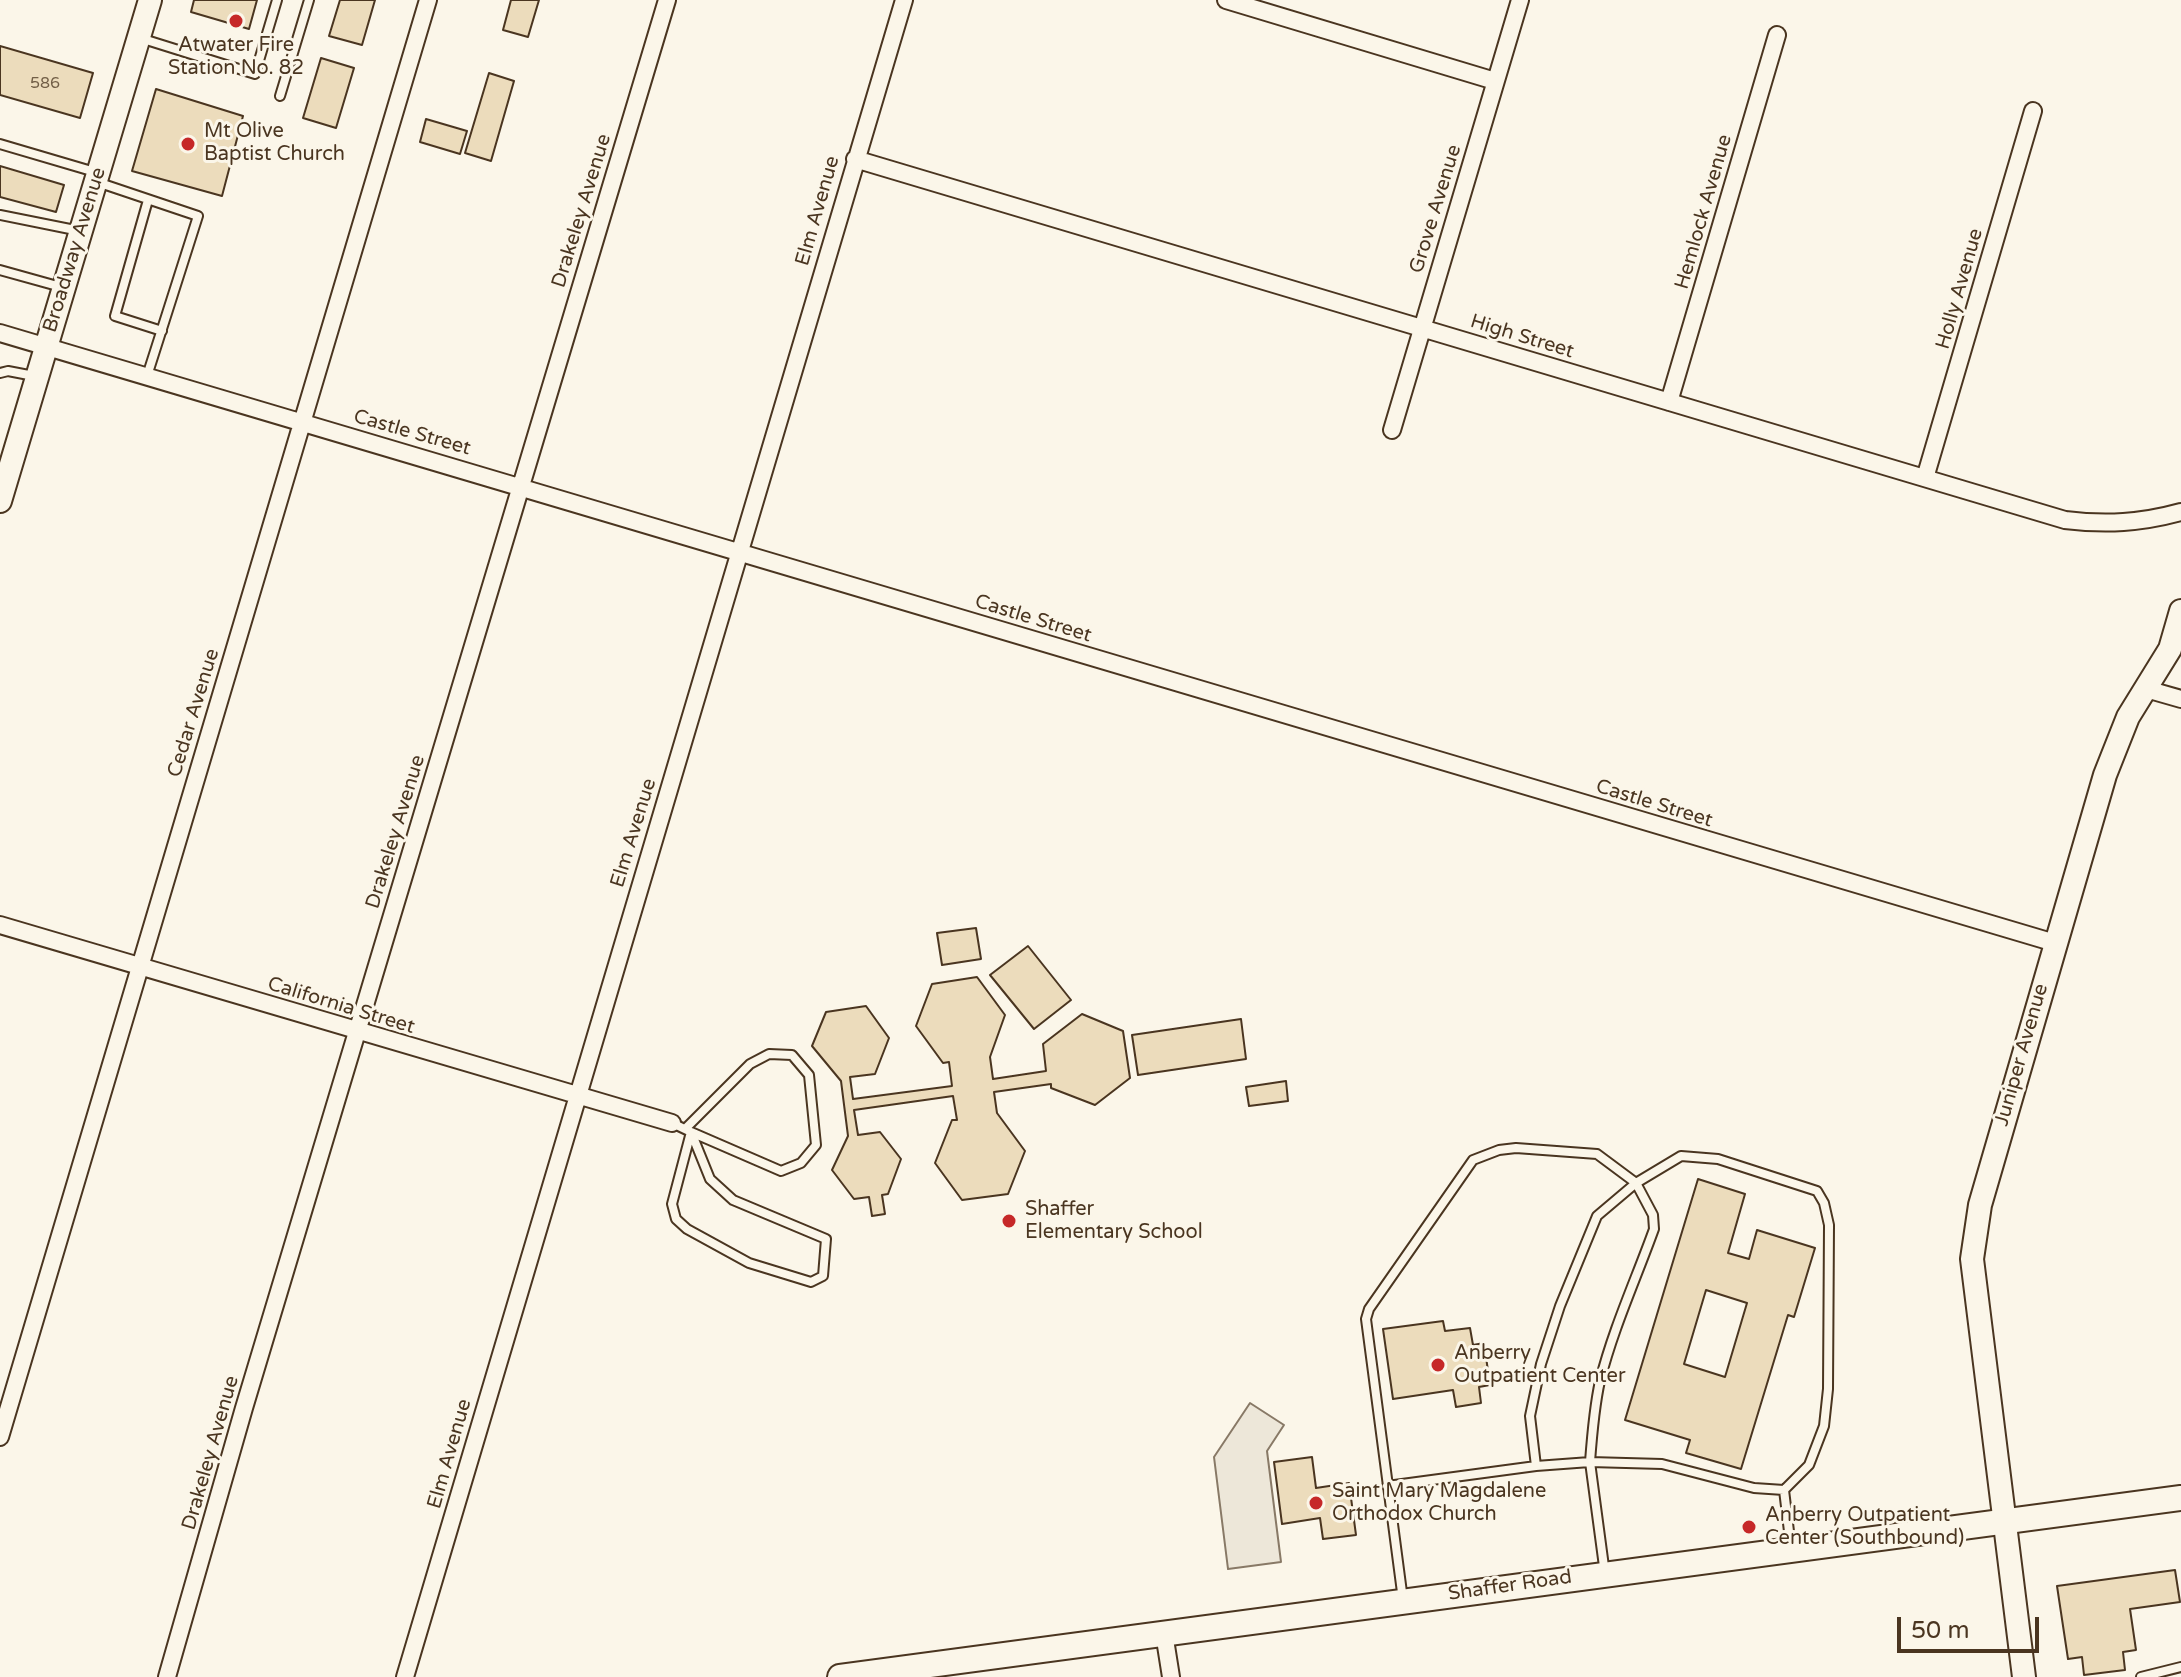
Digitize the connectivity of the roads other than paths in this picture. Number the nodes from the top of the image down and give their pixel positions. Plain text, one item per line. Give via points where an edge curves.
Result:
1 (150, 0) edge
2 (277, 0) edge
3 (309, 0) edge
4 (428, 0) edge
5 (667, 0) edge
6 (885, 0) edge
7 (1226, 0) edge
8 (1520, 0) edge
9 (903, 3) edge
10 (1777, 35) dead end
11 (139, 38) junction
12 (1495, 81) junction
13 (280, 96) dead end
14 (2033, 111) dead end
15 (0, 144) edge
16 (855, 159) junction
17 (97, 177) junction
18 (148, 200) junction
19 (0, 215) edge
20 (81, 232) junction
21 (0, 270) edge
22 (64, 288) junction
23 (1421, 328) junction
24 (162, 331) junction
25 (0, 333) edge
26 (46, 347) junction
27 (0, 373) edge
28 (37, 376) junction
29 (147, 376) junction
30 (1669, 402) junction
31 (302, 422) junction
32 (1392, 430) dead end
33 (1925, 478) junction
34 (520, 486) junction
35 (0, 501) edge
36 (2181, 512) edge
37 (739, 552) junction
38 (2181, 611) edge
39 (2146, 689) junction
40 (2181, 699) edge
41 (0, 925) edge
42 (2055, 943) junction
43 (139, 966) junction
44 (357, 1031) junction
45 (576, 1096) junction
46 (683, 1128) junction
47 (1636, 1183) junction
48 (8, 1383) edge
49 (0, 1437) edge
50 (1590, 1462) junction
51 (1536, 1466) junction
52 (1387, 1486) junction
53 (1784, 1490) junction
54 (2181, 1498) edge
55 (2004, 1521) junction
56 (1792, 1549) junction
57 (1605, 1574) junction
58 (1403, 1601) junction
59 (1164, 1633) junction
60 (2181, 1667) edge
61 (167, 1677) edge
62 (405, 1677) edge
63 (840, 1677) edge
64 (1171, 1677) edge
65 (2024, 1677) edge
66 (2141, 1677) edge

1 - 11 street, Broadway Avenue
2 - 11 lane via 255,74
3 - 13 lane
4 - 31 street, Cedar Avenue
5 - 34 street, Drakeley Avenue
6 - 9 street
7 - 12 street
8 - 12 street, Grove Avenue
9 - 16 street, Elm Avenue
10 - 30 street, Hemlock Avenue
11 - 17 street, Broadway Avenue
12 - 23 street, Grove Avenue
14 - 33 street, Holly Avenue
15 - 17 lane
16 - 23 street, High Street
16 - 37 street, Elm Avenue
17 - 18 lane
17 - 20 street, Broadway Avenue
18 - 24 lane via 115,316
18 - 24 lane via 198,216
19 - 20 lane
20 - 22 street, Broadway Avenue
21 - 22 lane
22 - 26 street, Broadway Avenue
23 - 30 street, High Street
23 - 32 street, Grove Avenue
24 - 29 lane
25 - 26 street, Castle Street
26 - 28 street, Broadway Avenue
26 - 29 street, Castle Street
27 - 28 lane
28 - 35 street, Broadway Avenue
29 - 31 street, Castle Street
30 - 33 street, High Street
31 - 34 street, Castle Street
31 - 43 street, Cedar Avenue
33 - 36 street, High Street via 2065,520 2147,521
34 - 37 street, Castle Street
34 - 44 street, Drakeley Avenue
37 - 42 street, Castle Street
37 - 45 street, Elm Avenue
38 - 39 street, Juniper Avenue via 2170,649
39 - 40 street
39 - 42 street, Juniper Avenue via 2128,717 2105,775
41 - 43 street, California Street
42 - 55 street, Juniper Avenue via 1980,1205 1972,1259
43 - 44 street, California Street
43 - 48 street, Cedar Avenue
44 - 45 street, California Street
44 - 61 street, Drakeley Avenue
45 - 46 street, California Street
45 - 62 street, Elm Avenue
46 - 46 lane via 781,1171 801,1163 816,1145 809,1075 792,1055 769,1054 750,1064
46 - 46 lane via 672,1204 676,1219 749,1263 811,1282 823,1276 826,1239 733,1200 710,1179
47 - 50 lane via 1653,1215 1654,1229 1601,1380
47 - 51 lane via 1597,1216 1560,1306 1530,1416
47 - 52 lane via 1597,1154 1516,1148 1473,1160 1369,1309
47 - 53 lane via 1681,1156 1718,1159 1817,1191 1824,1203 1829,1225 1824,1426 1809,1465
48 - 49 street, Cedar Avenue
50 - 51 lane
50 - 53 lane via 1662,1464 1754,1488
50 - 57 lane
51 - 52 lane
52 - 58 lane
53 - 56 lane
54 - 55 main road, Shaffer Road
55 - 56 main road, Shaffer Road
55 - 65 street, Juniper Avenue
56 - 57 main road, Shaffer Road
57 - 58 main road, Shaffer Road
58 - 59 main road, Shaffer Road
59 - 63 main road, Shaffer Road
59 - 64 street
60 - 66 lane

